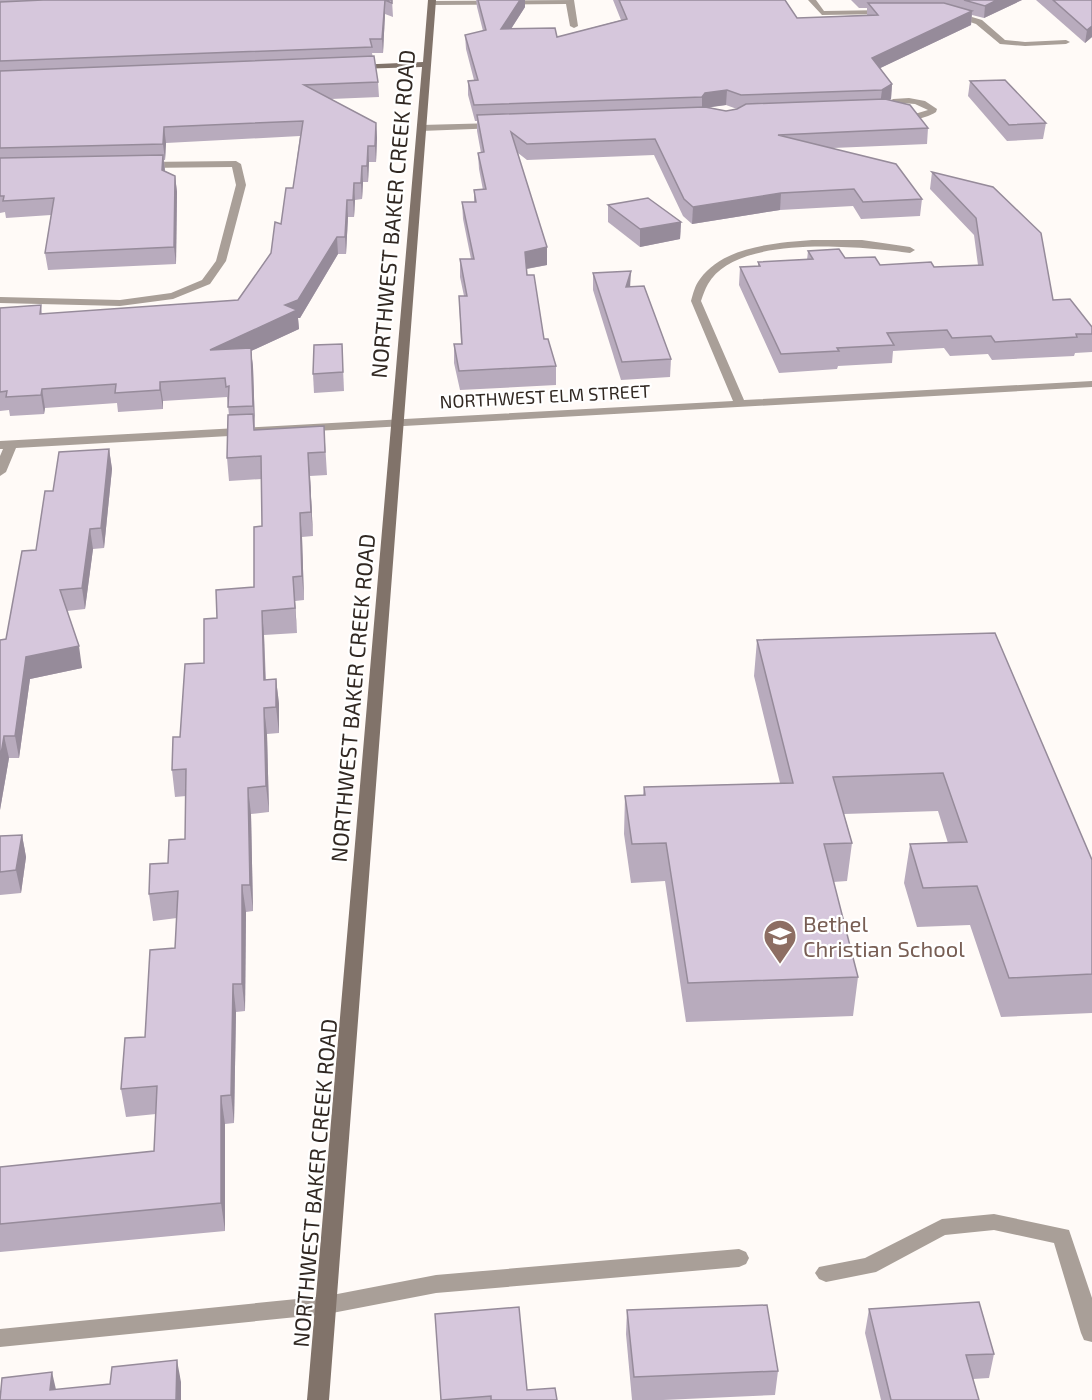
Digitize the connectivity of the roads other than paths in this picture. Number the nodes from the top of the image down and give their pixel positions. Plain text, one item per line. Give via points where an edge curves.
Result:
1 (812, 0) edge
2 (432, 1) edge
3 (569, 1) edge
4 (895, 12) edge
5 (943, 12) edge
6 (574, 26) dead end
7 (1066, 42) dead end
8 (427, 64) junction
9 (344, 67) edge
10 (875, 110) edge
11 (886, 110) edge
12 (510, 125) edge
13 (421, 128) junction
14 (134, 165) edge
15 (910, 250) dead end
16 (0, 300) edge
17 (1092, 384) edge
18 (740, 404) junction
19 (397, 422) junction
20 (6, 444) edge
21 (0, 472) edge
22 (739, 1258) dead end
23 (826, 1273) dead end
24 (327, 1305) junction
25 (1092, 1333) edge
26 (0, 1338) edge
27 (318, 1400) edge

1 - 4 street via 822,13
2 - 3 street
2 - 8 main road, NORTHWEST BAKER CREEK ROAD
3 - 6 street
5 - 7 street via 979,22 1003,42
8 - 9 main road
8 - 13 main road, NORTHWEST BAKER CREEK ROAD
10 - 11 street
12 - 13 street
13 - 19 main road, NORTHWEST BAKER CREEK ROAD
14 - 16 street via 236,164 241,185 221,261 206,282 173,296 120,303
15 - 18 street via 857,242 781,246 752,251 705,277 696,301
17 - 18 street, NORTHWEST ELM STREET
18 - 19 street, NORTHWEST ELM STREET
19 - 20 street, NORTHWEST ELM STREET
19 - 24 main road, NORTHWEST BAKER CREEK ROAD
20 - 21 street
22 - 24 street via 436,1284
23 - 25 street via 869,1266 942,1227 994,1222 1062,1236
24 - 26 street
24 - 27 main road, NORTHWEST BAKER CREEK ROAD

